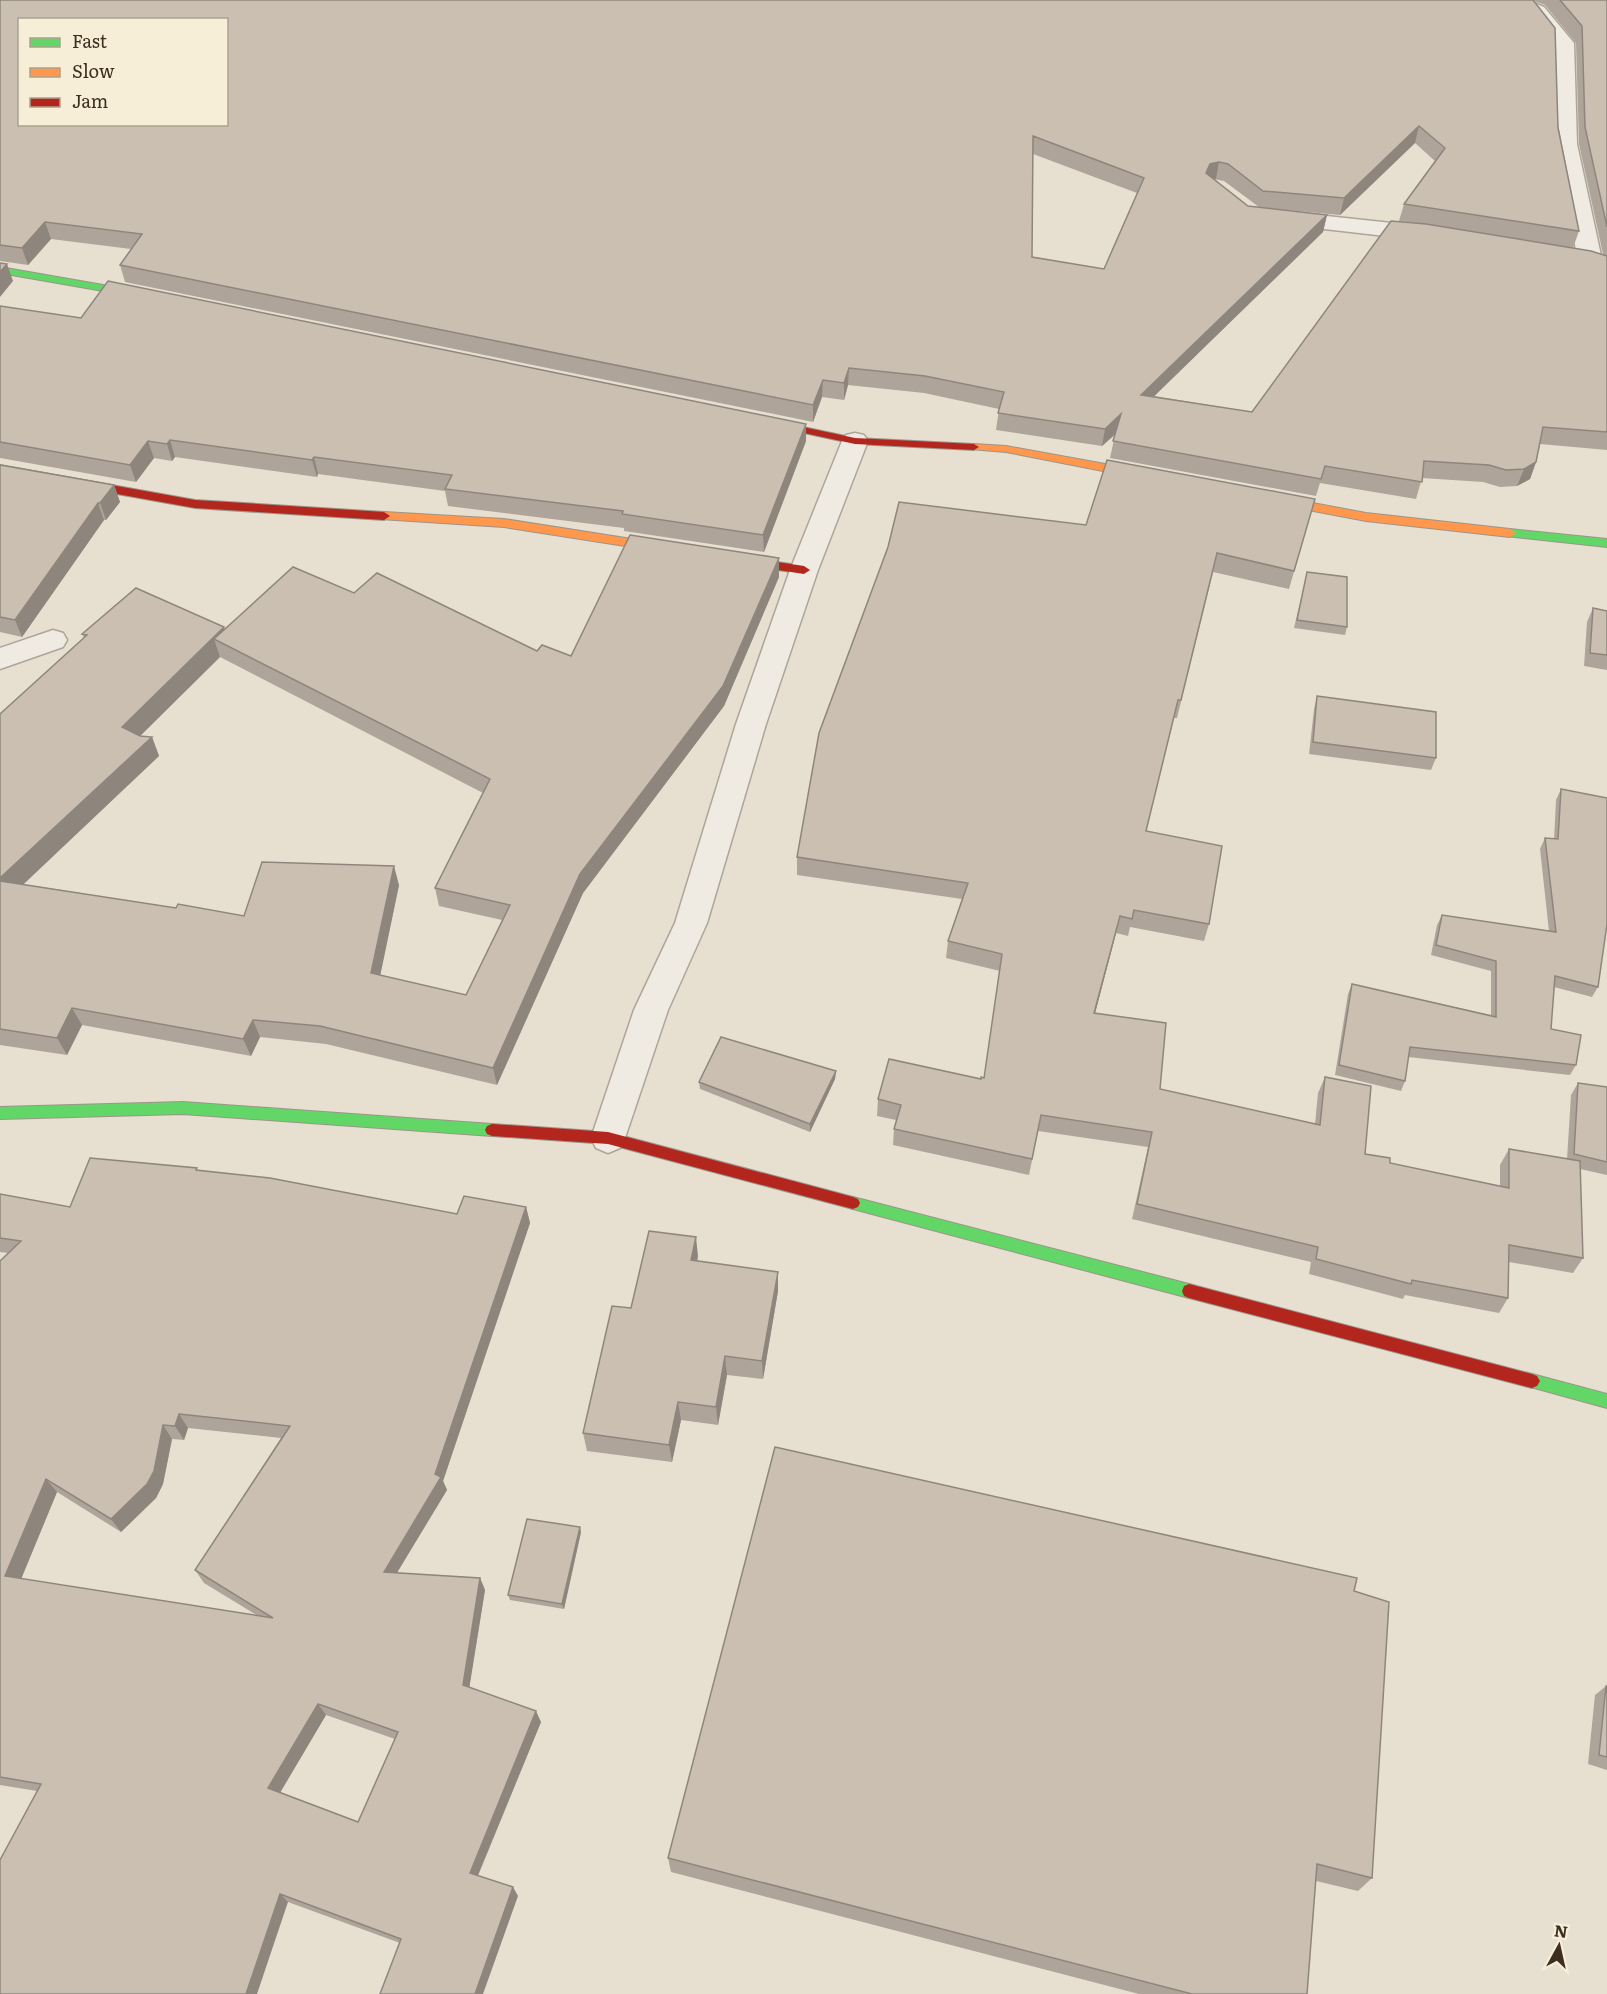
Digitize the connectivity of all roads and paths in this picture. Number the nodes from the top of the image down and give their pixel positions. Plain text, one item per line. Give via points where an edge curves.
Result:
1 (1508, 0) edge
2 (1253, 216) edge
3 (1455, 238) edge
4 (1588, 260) edge
5 (0, 270) edge
6 (160, 298) edge
7 (751, 419) edge
8 (855, 441) junction
9 (0, 469) edge
10 (1169, 479) edge
11 (1262, 497) edge
12 (1607, 543) edge
13 (688, 552) edge
14 (723, 558) edge
15 (804, 570) junction
16 (53, 640) dead end
17 (0, 659) edge
18 (0, 1113) edge
19 (608, 1138) junction
20 (1607, 1401) edge

1 - 4 street via 1537,11 1563,43 1566,144
2 - 3 street
5 - 6 main road
7 - 8 main road
8 - 10 main road via 1006,449
8 - 15 street
9 - 13 main road via 195,504 504,523
11 - 12 main road via 1366,517
14 - 15 main road
15 - 19 street via 751,724 691,923 651,1010
16 - 17 street
18 - 19 main road via 183,1108
19 - 20 main road

